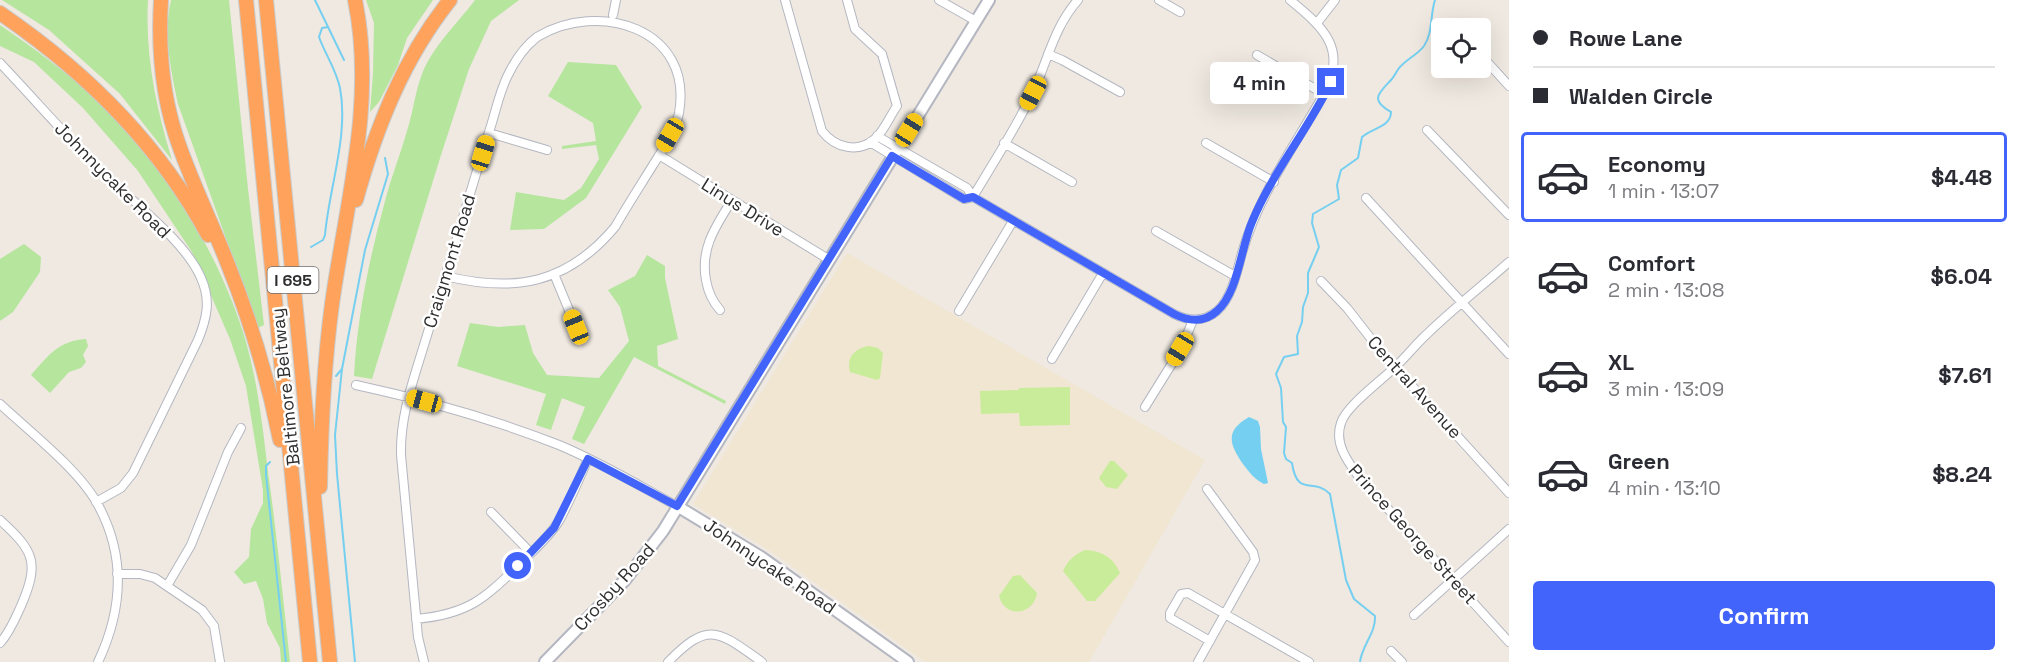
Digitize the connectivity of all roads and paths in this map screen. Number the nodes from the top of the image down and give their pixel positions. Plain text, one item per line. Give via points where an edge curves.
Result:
1 (161, 0) edge
2 (246, 0) edge
3 (266, 0) edge
4 (355, 0) edge
5 (450, 0) edge
6 (616, 0) edge
7 (785, 0) edge
8 (847, 0) edge
9 (939, 0) edge
10 (989, 0) edge
11 (1078, 0) edge
12 (1159, 0) edge
13 (1290, 0) edge
14 (1335, 0) edge
15 (1180, 12) dead end
16 (0, 14) edge
17 (613, 15) junction
18 (976, 21) junction
19 (1317, 23) junction
20 (1048, 54) junction
21 (1257, 55) dead end
22 (0, 63) edge
23 (1491, 66) edge
24 (1509, 86) edge
25 (1120, 92) dead end
26 (1324, 94) junction
27 (1427, 130) dead end
28 (489, 133) junction
29 (874, 139) junction
30 (1004, 143) junction
31 (1206, 143) dead end
32 (547, 150) dead end
33 (895, 152) junction
34 (659, 155) junction
35 (1072, 182) dead end
36 (1274, 182) junction
37 (973, 197) junction
38 (1366, 198) dead end
39 (732, 200) junction
40 (1509, 215) edge
41 (1012, 220) junction
42 (1156, 231) dead end
43 (828, 259) junction
44 (1509, 262) edge
45 (338, 263) junction
46 (1103, 273) junction
47 (554, 274) junction
48 (445, 276) junction
49 (1235, 276) junction
50 (1322, 281) dead end
51 (239, 297) junction
52 (1463, 303) junction
53 (720, 310) dead end
54 (959, 311) dead end
55 (1193, 320) junction
56 (576, 327) dead end
57 (1509, 354) edge
58 (1052, 359) dead end
59 (1396, 367) junction
60 (356, 385) dead end
61 (408, 397) junction
62 (0, 404) edge
63 (1145, 407) dead end
64 (241, 428) dead end
65 (588, 459) junction
66 (1207, 489) dead end
67 (1509, 492) edge
68 (96, 502) junction
69 (677, 506) junction
70 (491, 512) dead end
71 (295, 514) junction
72 (0, 520) edge
73 (1509, 529) edge
74 (531, 553) junction
75 (320, 561) junction
76 (117, 574) junction
77 (1452, 580) junction
78 (167, 586) junction
79 (1226, 614) junction
80 (1414, 615) dead end
81 (416, 619) junction
82 (1209, 641) junction
83 (1509, 642) edge
84 (0, 643) edge
85 (1391, 651) dead end
86 (98, 662) edge
87 (220, 662) edge
88 (310, 662) edge
89 (330, 662) edge
90 (424, 662) edge
91 (545, 662) edge
92 (668, 662) edge
93 (762, 662) edge
94 (908, 662) edge
95 (1198, 662) edge
96 (1308, 662) edge
97 (1402, 662) edge

1 - 51 highway via 162,62 171,119
2 - 71 highway, Baltimore Beltway / I 695
3 - 75 highway, Baltimore Beltway / I 695
4 - 45 highway via 363,100
5 - 45 highway via 421,41 387,107
6 - 17 street
7 - 29 street via 822,131 845,147 856,148
8 - 29 street via 855,29 882,54 897,106
9 - 18 street
10 - 18 main road, Crosby Road
11 - 20 street
12 - 15 street
13 - 19 street
14 - 19 street
16 - 51 highway via 62,59 107,100 156,156 207,232
17 - 28 street, Craigmont Road via 569,18 535,38 508,74
17 - 34 street, Craigmont Road via 646,29 664,47 678,77 680,101 676,124
18 - 33 main road, Crosby Road
19 - 26 street via 1330,41 1334,58
20 - 25 street
20 - 30 street via 1033,93
21 - 26 street
22 - 68 street, Johnnycake Road via 187,254 207,296 206,317 198,340 133,473 121,488
23 - 24 street
26 - 36 street
27 - 40 street
28 - 32 street
28 - 48 street, Craigmont Road
29 - 33 street
30 - 35 street
30 - 37 street
31 - 36 street
33 - 37 street via 967,188
33 - 43 main road, Crosby Road
34 - 39 street, Linus Drive
34 - 47 street via 605,239
36 - 49 street via 1252,222
37 - 41 street
38 - 52 street
39 - 43 street, Linus Drive
39 - 53 street via 711,236 705,256 707,288
41 - 46 street
41 - 54 street
42 - 49 street
43 - 69 main road, Crosby Road
44 - 52 street, Prince George Street
45 - 75 highway via 323,394
46 - 55 street via 1174,314
46 - 58 street
47 - 48 street via 503,285
47 - 56 street
48 - 61 street, Craigmont Road
49 - 55 street via 1218,309
50 - 59 street, Central Avenue
51 - 71 highway via 268,385
52 - 57 street
52 - 59 street, Prince George Street
55 - 63 street
59 - 67 street, Central Avenue
59 - 77 street, Prince George Street via 1345,415 1340,443 1359,477
60 - 61 street, Johnnycake Road
61 - 65 street, Johnnycake Road via 487,419
61 - 81 street, Craigmont Road via 401,455
62 - 68 street via 70,470
64 - 78 street via 191,544
65 - 69 street, Johnnycake Road
65 - 74 street via 560,519
66 - 79 street via 1255,556 1254,565
68 - 76 street via 111,540
69 - 91 main road, Crosby Road via 645,557
69 - 94 main road, Johnnycake Road via 761,557
70 - 74 street
71 - 88 highway, Baltimore Beltway / I 695
72 - 84 street via 24,544 32,569 10,630
73 - 77 street
74 - 81 street via 492,592 473,605 448,615
75 - 89 highway, Baltimore Beltway / I 695
76 - 78 street via 148,575
76 - 86 street via 115,619
77 - 80 street
77 - 83 street, Prince George Street
78 - 87 street via 209,618
79 - 82 street
79 - 82 street via 1188,593 1179,596 1170,618
79 - 96 street
81 - 90 street, Craigmont Road
82 - 95 street
85 - 97 street
92 - 93 street via 692,639 708,634 724,637

